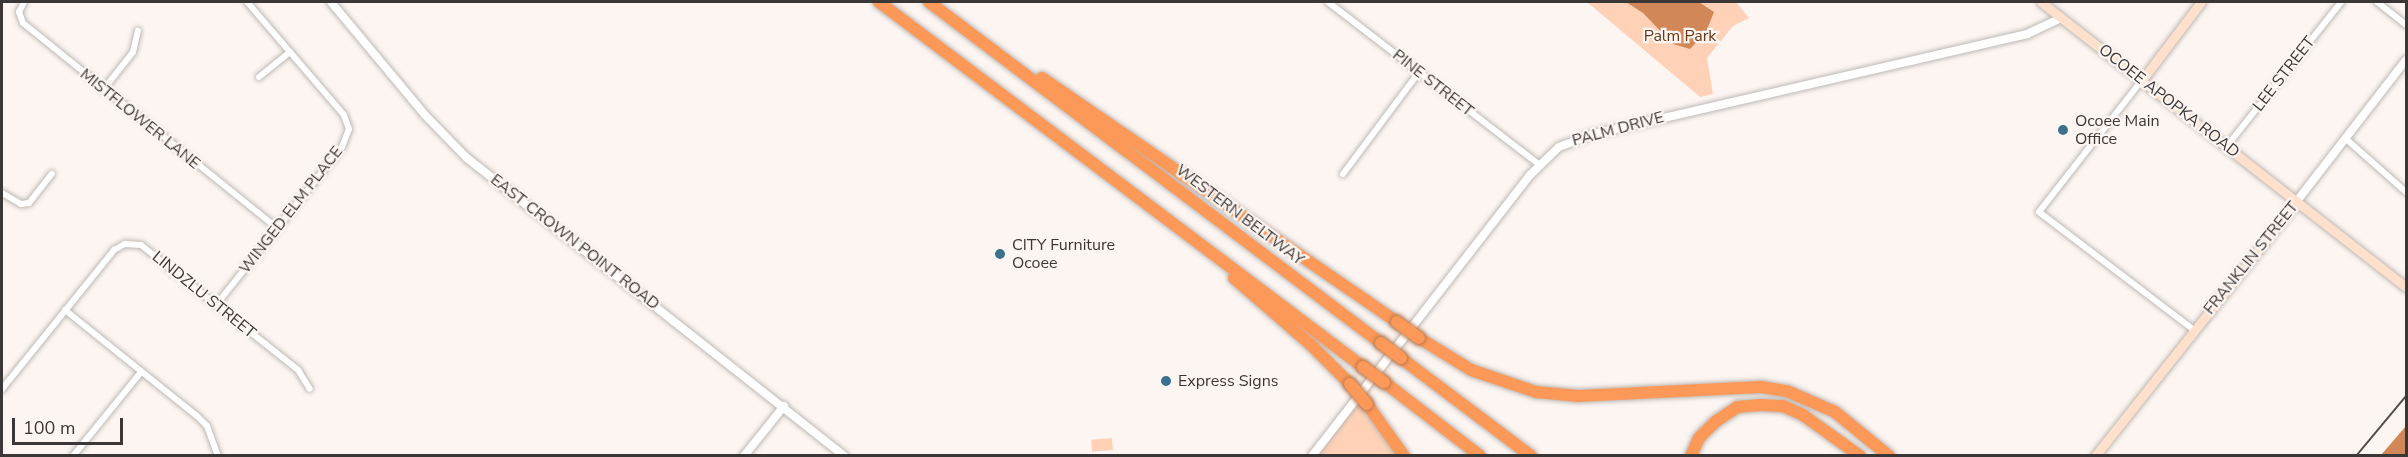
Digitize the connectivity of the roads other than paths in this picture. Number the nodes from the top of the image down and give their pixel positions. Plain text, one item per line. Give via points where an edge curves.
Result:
1 (24, 2) edge
2 (247, 2) edge
3 (331, 2) edge
4 (879, 2) edge
5 (930, 2) edge
6 (1328, 2) edge
7 (2041, 2) edge
8 (2201, 2) edge
9 (2340, 2) edge
10 (2376, 2) edge
11 (2062, 18) junction
12 (2406, 25) edge
13 (138, 31) dead end
14 (290, 52) junction
15 (2406, 60) edge
16 (1419, 72) junction
17 (259, 76) dead end
18 (2142, 80) junction
19 (103, 90) junction
20 (2345, 138) junction
21 (2227, 146) junction
22 (1538, 165) junction
23 (52, 174) dead end
24 (1343, 174) dead end
25 (2406, 192) edge
26 (2, 193) edge
27 (1137, 196) junction
28 (2297, 201) junction
29 (278, 228) junction
30 (2406, 287) edge
31 (216, 305) junction
32 (65, 310) junction
33 (2194, 330) junction
34 (141, 372) junction
35 (2, 389) edge
36 (310, 389) dead end
37 (784, 406) junction
38 (74, 456) edge
39 (218, 456) edge
40 (744, 456) edge
41 (845, 456) edge
42 (1312, 456) edge
43 (1404, 456) edge
44 (1480, 456) edge
45 (1531, 456) edge
46 (1691, 456) edge
47 (1860, 456) edge
48 (1889, 456) edge
49 (2095, 456) edge

1 - 19 street, MISTFLOWER LANE via 19,12 23,23
2 - 14 street, WINGED ELM PLACE
3 - 37 street, EAST CROWN POINT ROAD via 431,122 467,158
4 - 27 highway
5 - 45 highway, WESTERN BELTWAY, bridge
5 - 48 highway, bridge via 1419,338 1472,370 1536,392 1578,396 1761,387 1787,392 1835,412
6 - 16 street, PINE STREET
7 - 11 main road, OCOEE APOPKA ROAD
8 - 18 main road
9 - 21 street, LEE STREET
10 - 12 street
11 - 18 main road, OCOEE APOPKA ROAD
11 - 22 street, PALM DRIVE via 2027,34 1590,135 1559,147
13 - 19 street via 133,52
14 - 17 street
14 - 29 street, WINGED ELM PLACE via 344,115 349,129 342,147
15 - 20 street, FRANKLIN STREET
16 - 22 street, PINE STREET
16 - 24 street
18 - 21 main road, OCOEE APOPKA ROAD
18 - 33 street via 2040,212
19 - 29 street, MISTFLOWER LANE
20 - 25 street
20 - 28 street, FRANKLIN STREET
21 - 28 main road, OCOEE APOPKA ROAD
22 - 42 street, PALM DRIVE
23 - 26 street via 29,202 21,204
27 - 43 highway, bridge via 1310,344 1367,404
27 - 44 highway, bridge
28 - 30 main road, OCOEE APOPKA ROAD
28 - 33 main road, FRANKLIN STREET
29 - 31 street, WINGED ELM PLACE
31 - 32 street, LINDZLU STREET via 141,245 125,244 114,250
31 - 36 street, LINDZLU STREET via 298,370
32 - 34 street
32 - 35 street, LINDZLU STREET
33 - 49 main road, FRANKLIN STREET
34 - 38 street
34 - 39 street via 207,426
37 - 40 street
37 - 41 street, EAST CROWN POINT ROAD
46 - 47 highway via 1699,438 1715,422 1737,407 1761,405 1783,406 1803,415

